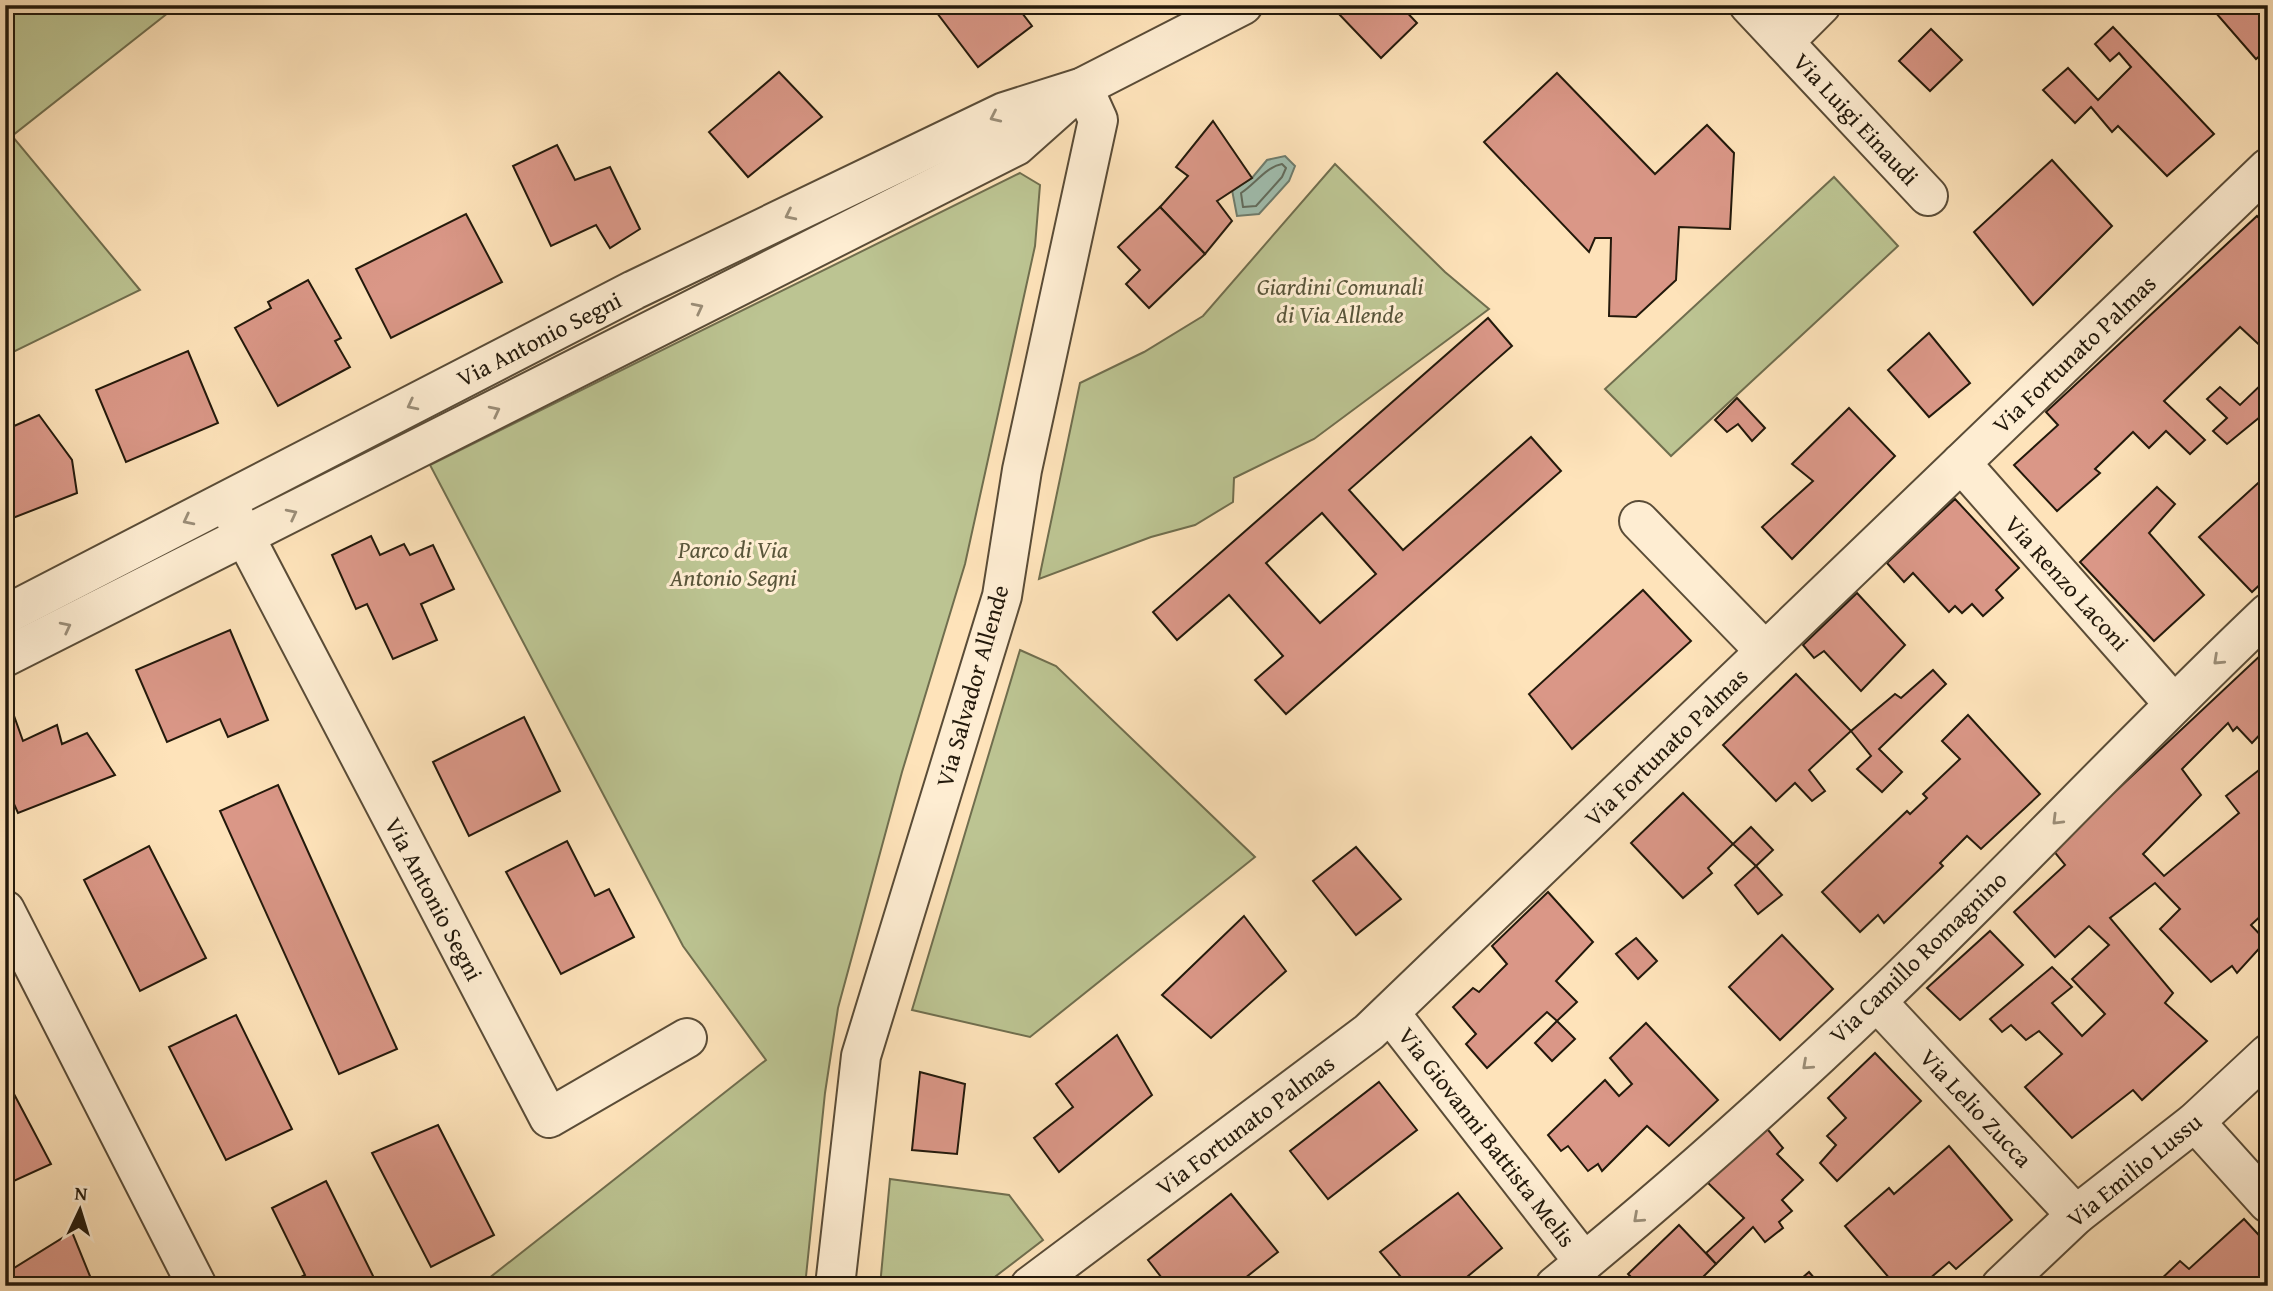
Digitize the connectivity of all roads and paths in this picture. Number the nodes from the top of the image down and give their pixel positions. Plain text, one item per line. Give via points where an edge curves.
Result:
1 (1243, 5) edge
2 (1749, 5) edge
3 (1821, 5) edge
4 (1784, 42) junction
5 (1083, 87) junction
6 (2268, 168) edge
7 (1928, 196) dead end
8 (1961, 463) junction
9 (226, 500) junction
10 (1639, 521) dead end
11 (245, 538) junction
12 (2268, 613) edge
13 (5, 615) edge
14 (1765, 652) junction
15 (5, 657) edge
16 (2173, 703) junction
17 (5, 910) edge
18 (1877, 1002) junction
19 (1390, 1013) junction
20 (687, 1038) dead end
21 (2268, 1054) edge
22 (2194, 1122) junction
23 (2268, 1203) edge
24 (2076, 1215) junction
25 (1584, 1262) junction
26 (197, 1286) edge
27 (835, 1286) edge
28 (1030, 1286) edge
29 (1555, 1286) edge
30 (2001, 1286) edge

1 - 5 street, Via Antonio Segni
2 - 4 street, Via Luigi Einaudi
3 - 4 street, Via Luigi Einaudi
4 - 7 street, Via Luigi Einaudi
5 -> 9 street, Via Antonio Segni via 1004,112 647,284
11 -> 5 street, Via Antonio Segni via 1016,146
5 - 27 street, Via Salvador Allende via 1098,120 1022,470 1002,596 861,1056
6 - 8 street, Via Fortunato Palmas
8 - 14 street, Via Fortunato Palmas
8 - 16 street, Via Renzo Laconi
9 - 11 street
9 -> 13 street, Via Antonio Segni
10 - 14 street
15 -> 11 street, Via Antonio Segni
11 - 20 street, Via Antonio Segni via 549,1118
12 -> 16 street, Via Camillo Romagnino
14 - 19 street, Via Fortunato Palmas
16 -> 18 street, Via Camillo Romagnino
17 - 26 street
18 - 24 street, Via Lelio Zucca
18 -> 25 street, Via Camillo Romagnino via 1627,1229
19 - 25 street, Via Giovanni Battista Melis
19 - 28 street, Via Fortunato Palmas
21 - 22 street, Via Emilio Lussu
22 - 23 street
22 - 24 street, Via Emilio Lussu
24 - 30 street, Via Emilio Lussu
25 - 29 street, Via Camillo Romagnino

